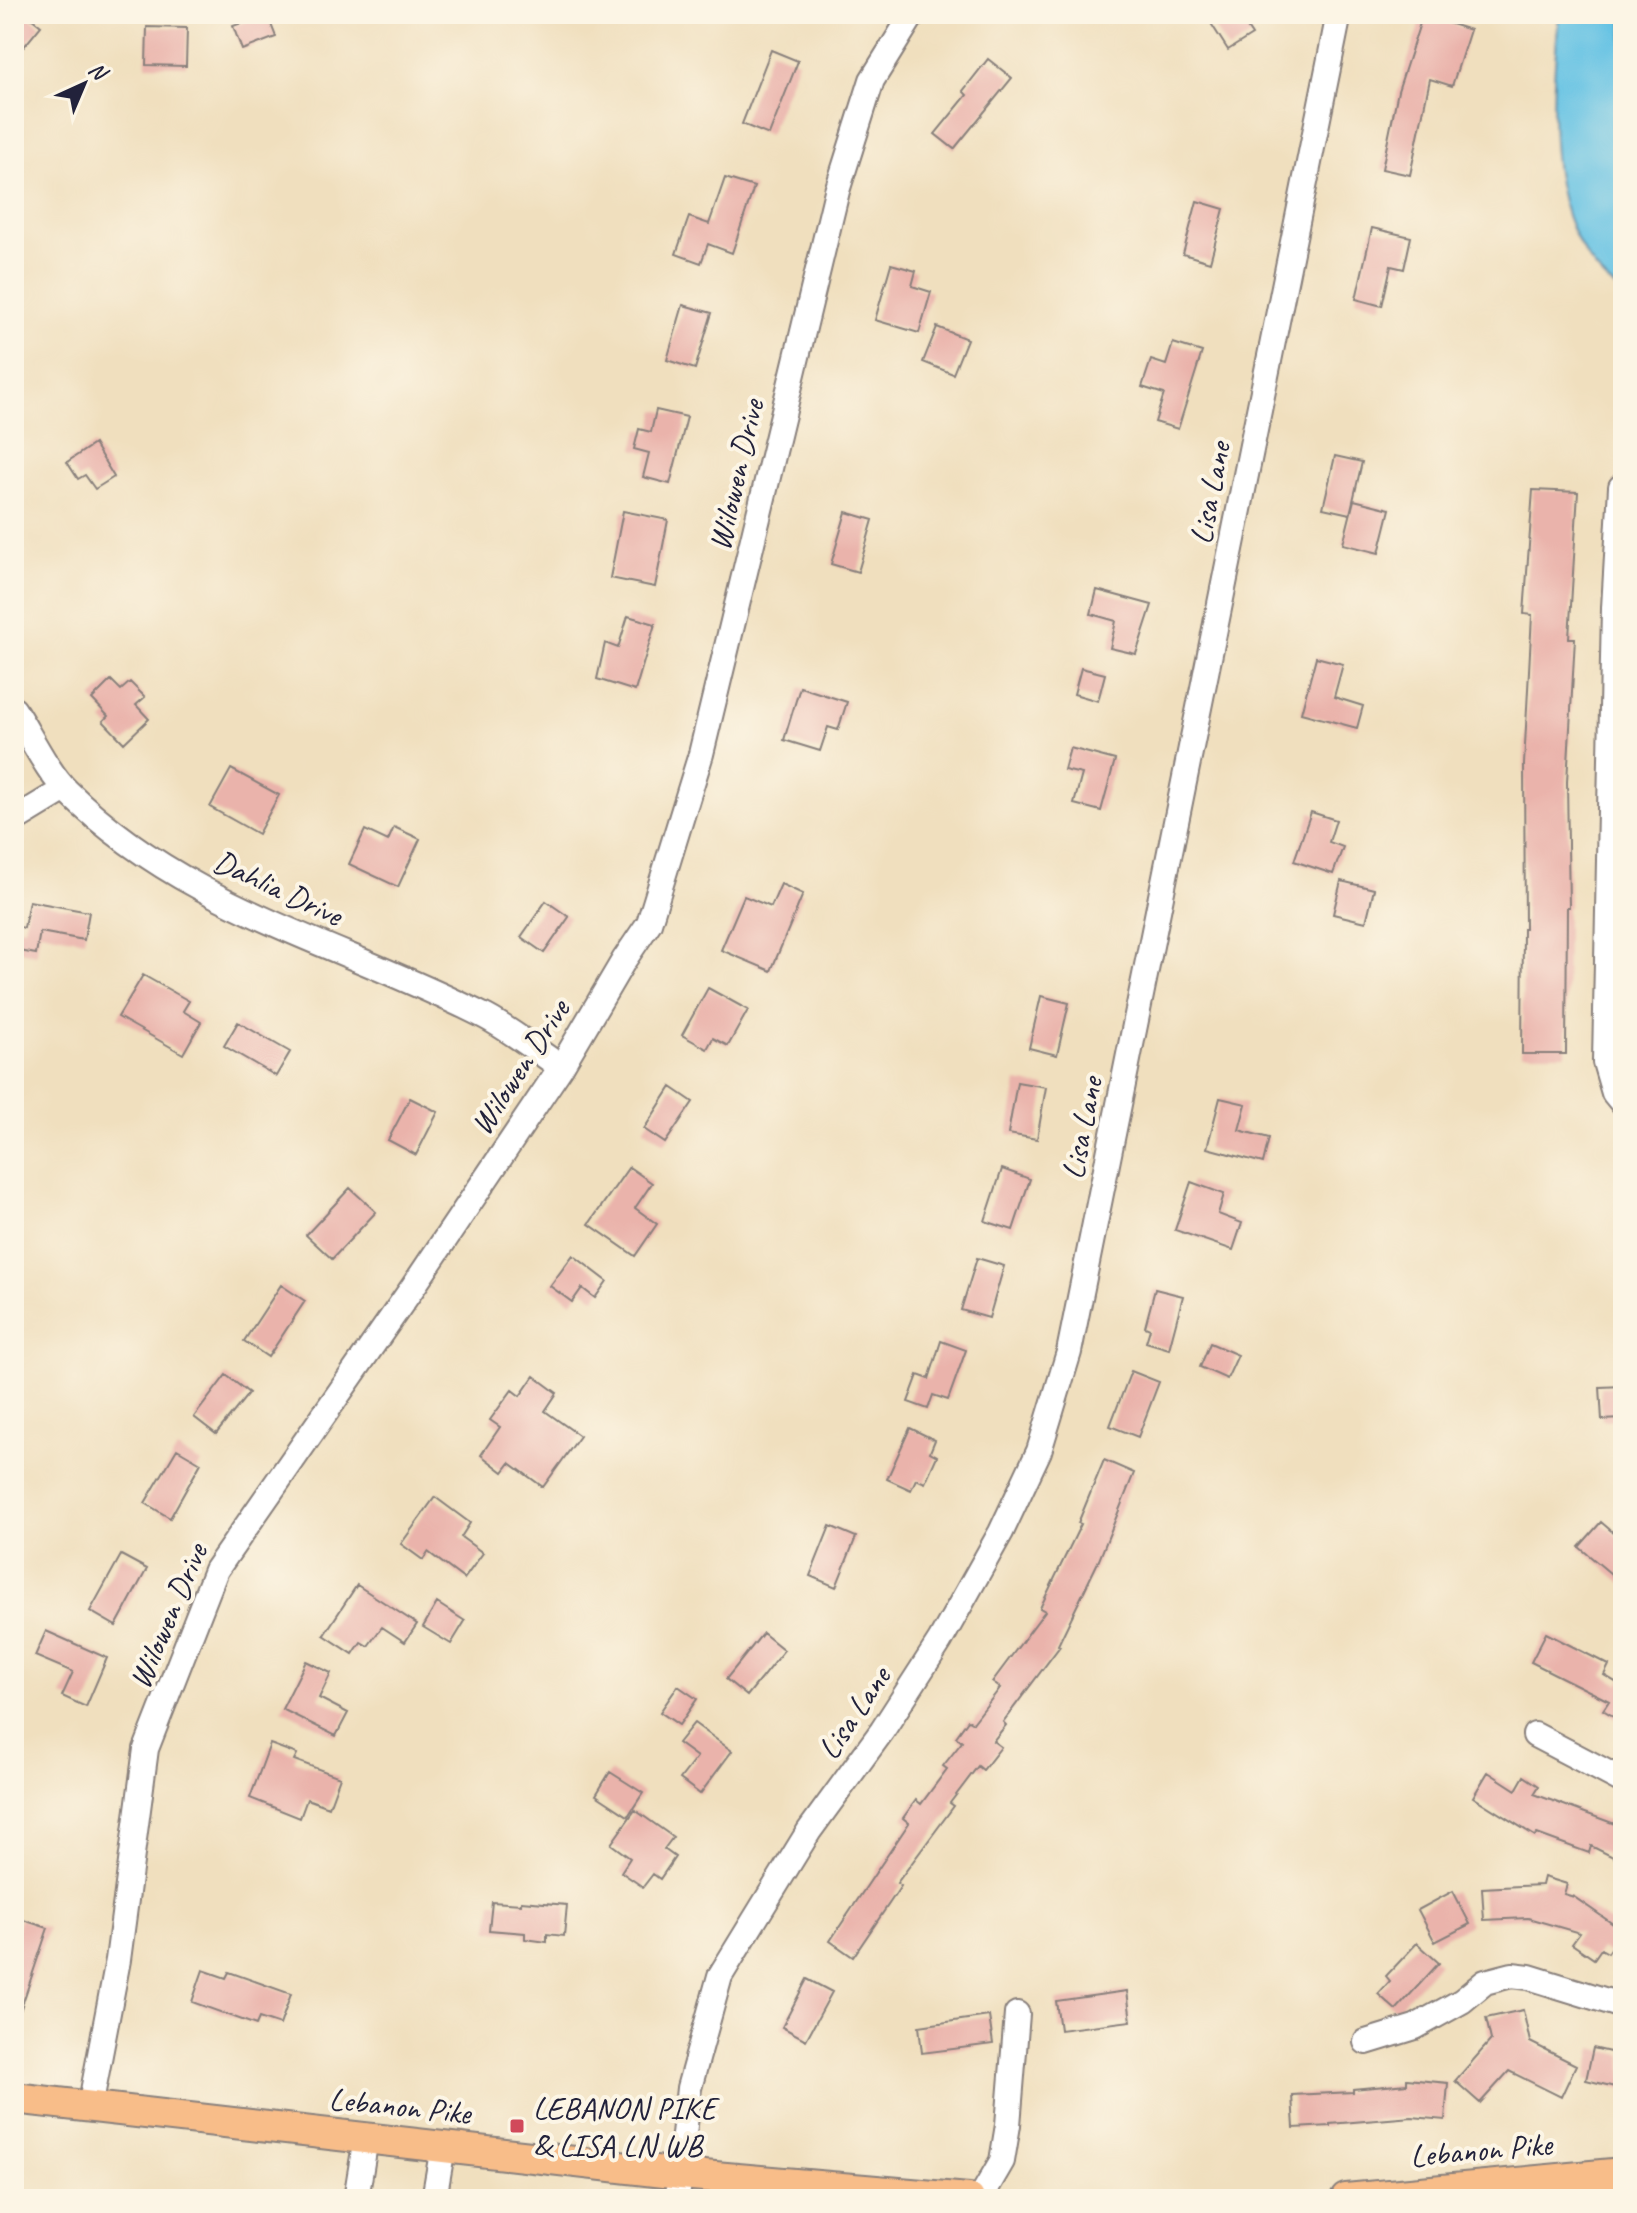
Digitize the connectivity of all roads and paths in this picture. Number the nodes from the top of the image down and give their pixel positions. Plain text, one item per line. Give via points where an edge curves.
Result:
1 (913, 14) edge
2 (1339, 14) edge
3 (1621, 487) edge
4 (14, 710) edge
5 (65, 789) junction
6 (14, 820) edge
7 (561, 1067) junction
8 (1623, 1104) edge
9 (1535, 1735) dead end
10 (1623, 1781) edge
11 (1623, 2006) edge
12 (1017, 2014) dead end
13 (1366, 2042) dead end
14 (14, 2098) edge
15 (90, 2107) junction
16 (366, 2138) junction
17 (443, 2147) junction
18 (1623, 2173) edge
19 (679, 2186) edge
20 (1394, 2197) edge
21 (356, 2199) edge
22 (434, 2199) edge
23 (969, 2199) edge
24 (980, 2199) edge
25 (1346, 2199) edge

1 - 7 street, Wilowen Drive via 872,80 837,191 704,740 649,923
2 - 19 street, Lisa Lane via 1069,1352 1039,1451 940,1641 809,1831 720,1976 689,2088
3 - 8 street via 1605,1062
4 - 5 street, Dahlia Drive
5 - 6 street
5 - 7 street, Dahlia Drive via 121,839 221,900 487,1018
7 - 15 street, Wilowen Drive via 216,1570 146,1749 118,1960
9 - 10 street
11 - 13 street via 1512,1975 1485,1982 1415,2027
12 - 24 street via 1002,2161
14 - 15 main road, Lebanon Pike
15 - 16 main road, Lebanon Pike
16 - 17 main road, Lebanon Pike
16 - 21 street
17 - 19 main road, Lebanon Pike
17 - 22 street
18 - 20 main road, Lebanon Pike
19 - 23 main road, Lebanon Pike
20 - 25 main road, Lebanon Pike

